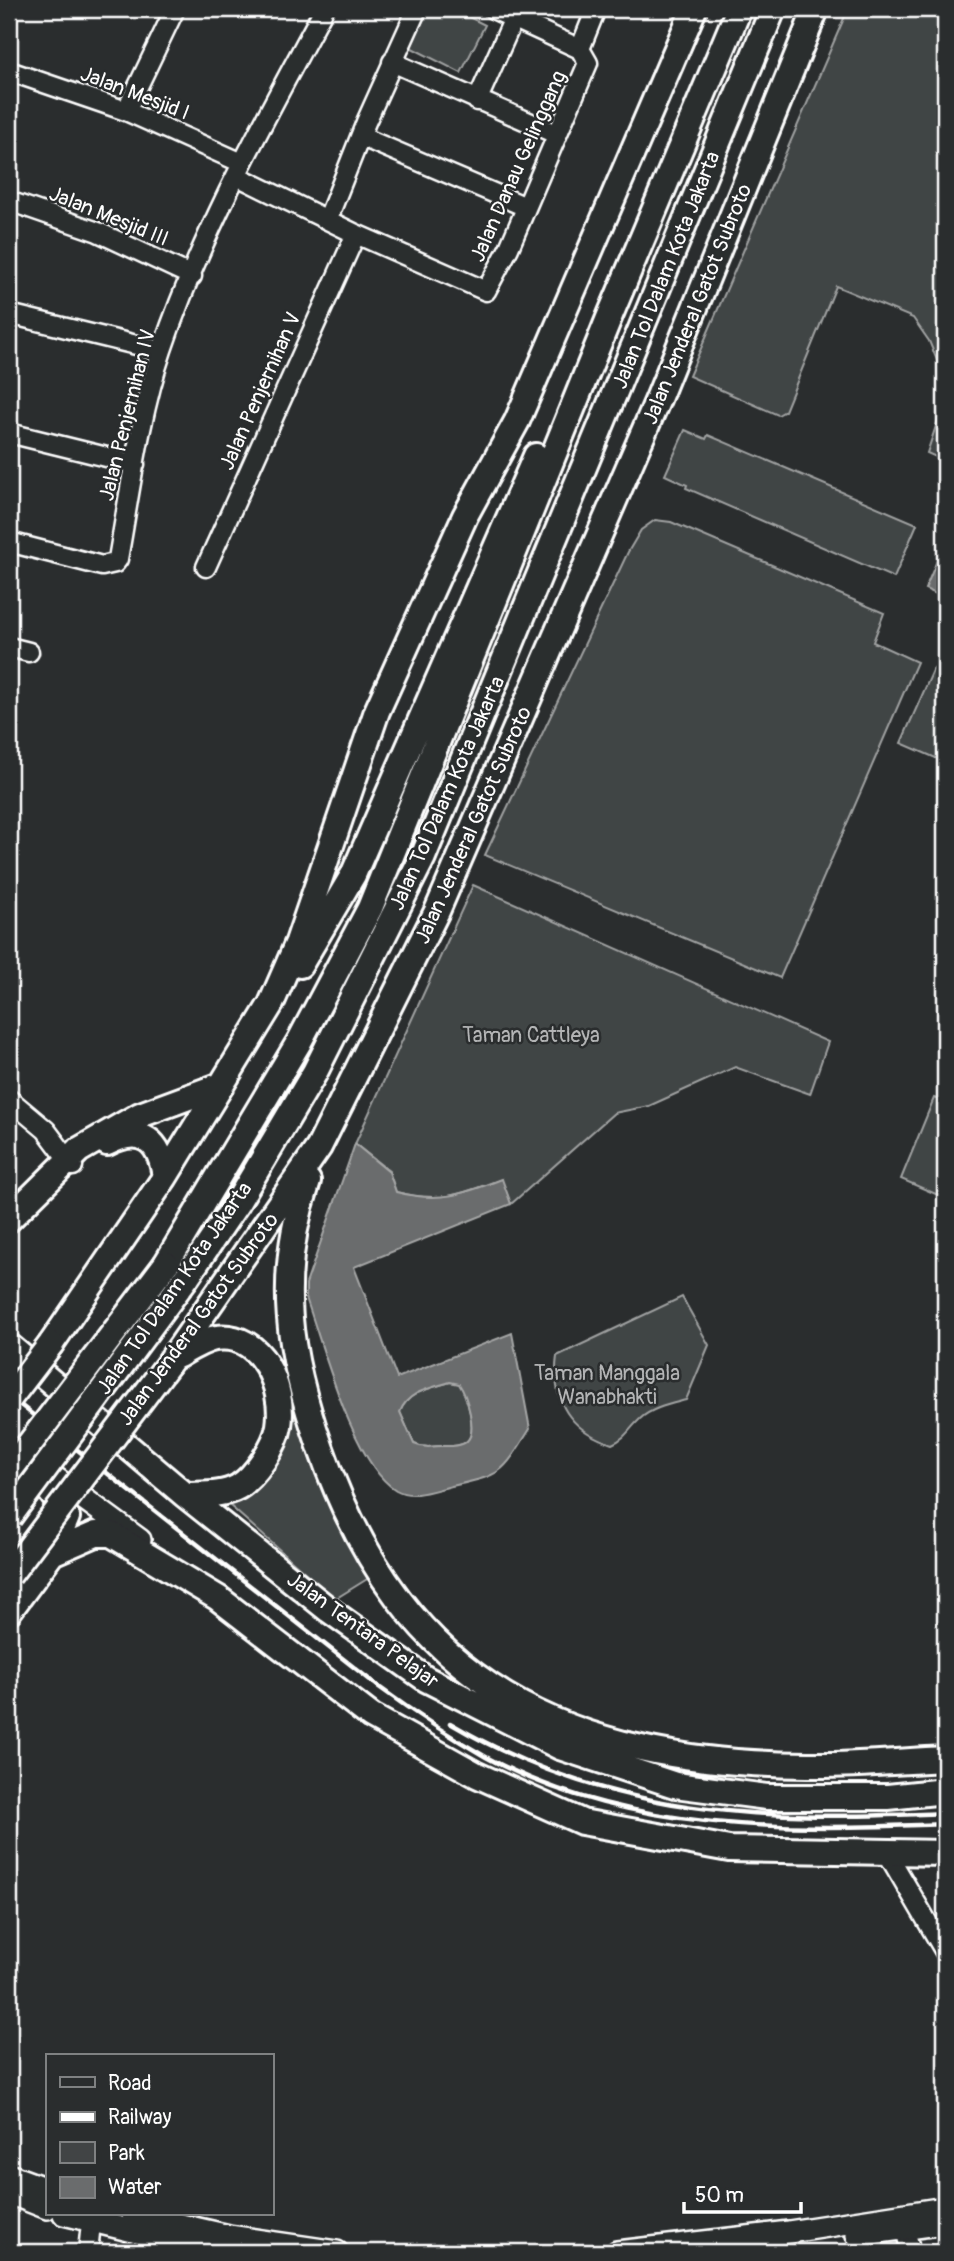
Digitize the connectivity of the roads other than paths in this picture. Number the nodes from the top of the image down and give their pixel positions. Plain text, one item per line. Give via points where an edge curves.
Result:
1 (175, 9) edge
2 (324, 9) edge
3 (417, 9) edge
4 (494, 9) edge
5 (596, 9) edge
6 (694, 9) edge
7 (722, 9) edge
8 (739, 9) edge
9 (773, 9) edge
10 (816, 9) edge
11 (514, 18) junction
12 (580, 49) junction
13 (392, 62) junction
14 (9, 71) edge
15 (704, 95) junction
16 (477, 101) junction
17 (126, 111) junction
18 (556, 134) junction
19 (362, 137) junction
20 (239, 169) junction
21 (9, 201) edge
22 (526, 207) junction
23 (328, 218) junction
24 (356, 234) junction
25 (192, 275) junction
26 (9, 313) edge
27 (611, 313) junction
28 (161, 352) junction
29 (9, 433) edge
30 (135, 464) junction
31 (9, 542) edge
32 (206, 567) dead end
33 (9, 647) edge
34 (29, 652) dead end
35 (271, 1004) junction
36 (221, 1085) junction
37 (9, 1099) edge
38 (319, 1147) junction
39 (71, 1162) junction
40 (166, 1177) junction
41 (9, 1219) edge
42 (9, 1238) edge
43 (176, 1271) junction
44 (9, 1346) edge
45 (170, 1362) junction
46 (9, 1399) edge
47 (9, 1443) edge
48 (9, 1452) edge
49 (9, 1471) edge
50 (185, 1495) junction
51 (9, 1517) edge
52 (52, 1553) junction
53 (9, 1575) edge
54 (218, 1598) junction
55 (9, 1611) edge
56 (567, 1738) junction
57 (945, 1759) edge
58 (945, 1791) edge
59 (886, 1851) junction
60 (945, 1853) edge
61 (945, 1952) edge
62 (9, 2175) edge
63 (9, 2193) edge
64 (45, 2198) edge
65 (945, 2208) edge
66 (142, 2216) edge
67 (92, 2218) edge
68 (902, 2222) junction
69 (945, 2223) edge
70 (791, 2238) junction
71 (326, 2251) edge
72 (88, 2252) edge
73 (219, 2252) edge
74 (624, 2252) edge
75 (718, 2252) edge
76 (911, 2252) edge

1 - 17 street
2 - 20 street, Jalan Penjernihan IV
3 - 13 street
4 - 11 street, Jalan Danau Gelinggang
5 - 12 street
6 - 35 highway via 517,421 465,516 377,711 302,932
7 - 15 highway
8 - 15 highway, Jalan Tol Dalam Kota Jakarta
9 - 43 highway, Jalan Tol Dalam Kota Jakarta via 423,857 315,1072 237,1203
10 - 38 highway, Jalan Jenderal Gatot Subroto via 663,387 456,868
11 - 12 street, Jalan Danau Gelinggang
11 - 16 street
12 - 18 street, Jalan Danau Gelinggang via 588,63
13 - 16 street
13 - 19 street
14 - 17 street, Jalan Mesjid I
15 - 27 highway, Jalan Tol Dalam Kota Jakarta
16 - 18 street
17 - 20 street, Jalan Mesjid I
18 - 22 street, Jalan Danau Gelinggang
19 - 22 street
19 - 23 street
20 - 23 street, Jalan Danau Gelinggang
20 - 25 street, Jalan Penjernihan IV
21 - 25 street, Jalan Mesjid III via 98,232
22 - 24 street, Jalan Danau Gelinggang via 485,291
23 - 24 street, Jalan Danau Gelinggang
24 - 32 street, Jalan Penjernihan V
25 - 28 street, Jalan Penjernihan IV
26 - 28 street
27 - 35 highway via 562,400 353,875 307,954
27 - 43 highway, Jalan Tol Dalam Kota Jakarta via 370,908
28 - 30 street, Jalan Penjernihan IV
29 - 30 street
30 - 31 street, Jalan Penjernihan IV via 115,563 102,566
33 - 34 street
35 - 36 highway
36 - 39 highway via 140,1115
36 - 40 highway
37 - 39 street via 46,1130
38 - 45 highway, Jalan Jenderal Gatot Subroto
38 - 56 highway via 292,1234 287,1308 295,1362 331,1474 373,1558 432,1640 484,1684
39 - 40 highway via 130,1134 152,1143 162,1157
39 - 41 highway
39 - 42 highway
40 - 46 highway, bridge
43 - 49 highway, Jalan Tol Dalam Kota Jakarta, bridge
43 - 51 highway, Jalan Tol Dalam Kota Jakarta, bridge
44 - 50 highway, Jalan Tentara Pelajar
45 - 50 highway via 216,1338 239,1340 264,1357 278,1401 279,1426 251,1475 238,1487 223,1492
45 - 53 highway, Jalan Jenderal Gatot Subroto, bridge
47 - 54 main road
48 - 52 highway via 55,1495 67,1517
50 - 56 highway, Jalan Tentara Pelajar via 329,1610 426,1679
52 - 54 highway via 96,1534 111,1534
52 - 55 highway
54 - 59 highway via 371,1716 477,1775 582,1822 729,1849
56 - 57 highway via 738,1763 836,1765
56 - 58 highway, Jalan Tentara Pelajar via 675,1785 767,1797 888,1797
59 - 60 highway
59 - 61 street
62 - 64 main road
63 - 64 main road
65 - 68 main road
66 - 71 main road
67 - 72 street
67 - 73 main road
68 - 69 main road
68 - 70 main road
68 - 76 street
70 - 74 main road
70 - 75 main road

